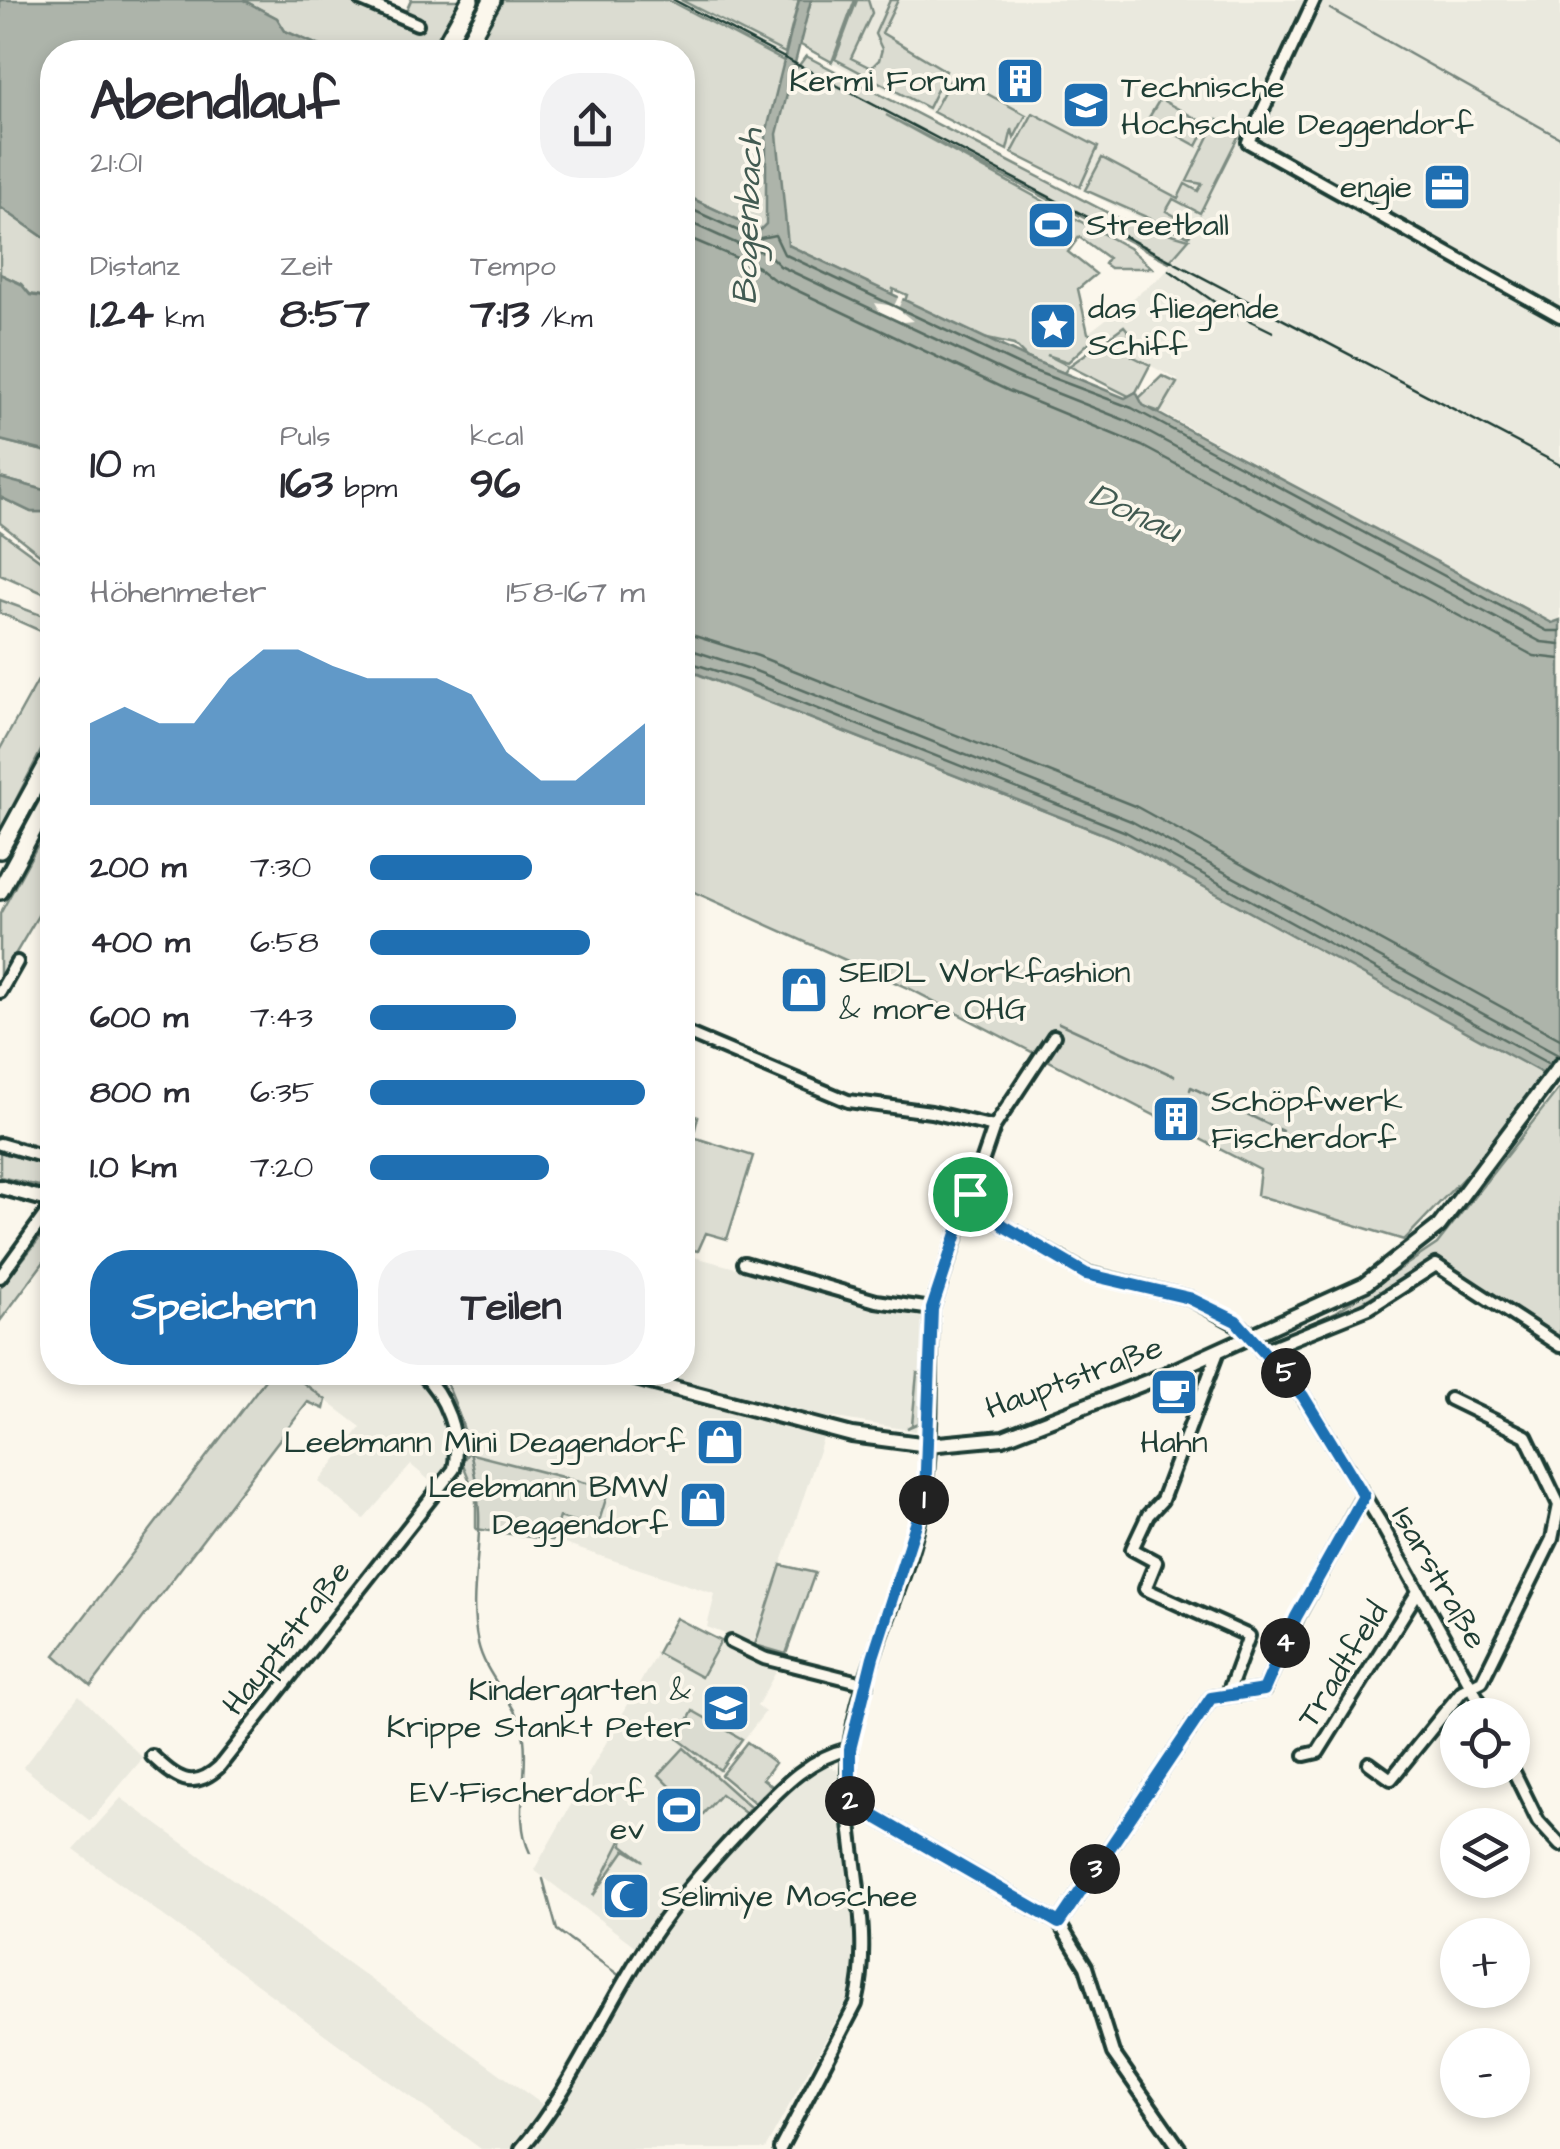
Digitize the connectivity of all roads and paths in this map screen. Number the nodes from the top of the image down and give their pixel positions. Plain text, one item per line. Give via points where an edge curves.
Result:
1 (361, 0) edge
2 (470, 0) edge
3 (492, 0) edge
4 (1314, 0) edge
5 (417, 24) dead end
6 (448, 40) edge
7 (470, 40) edge
8 (1560, 316) edge
9 (40, 778) edge
10 (40, 817) edge
11 (0, 850) edge
12 (0, 891) edge
13 (17, 962) dead end
14 (0, 992) edge
15 (1054, 1036) dead end
16 (695, 1037) edge
17 (1560, 1065) edge
18 (994, 1127) junction
19 (0, 1144) edge
20 (40, 1155) edge
21 (0, 1188) edge
22 (970, 1194) junction
23 (40, 1200) edge
24 (40, 1220) edge
25 (744, 1264) dead end
26 (0, 1277) edge
27 (932, 1309) junction
28 (1250, 1338) junction
29 (1560, 1346) edge
30 (1218, 1352) junction
31 (1262, 1352) junction
32 (432, 1385) edge
33 (661, 1385) edge
34 (1450, 1399) dead end
35 (928, 1445) junction
36 (1364, 1496) junction
37 (1416, 1593) junction
38 (731, 1642) dead end
39 (1471, 1682) junction
40 (867, 1684) junction
41 (1228, 1694) junction
42 (1479, 1698) edge
43 (850, 1749) junction
44 (1305, 1755) dead end
45 (152, 1756) dead end
46 (1369, 1763) dead end
47 (1522, 1788) edge
48 (850, 1810) junction
49 (1560, 1845) edge
50 (1059, 1923) junction
51 (522, 2149) edge
52 (780, 2149) edge
53 (1180, 2149) edge

1 - 5 street
2 - 6 highway
3 - 7 highway
4 - 8 street via 1248,142
9 - 11 highway
10 - 12 highway
13 - 14 street
15 - 18 street
16 - 18 street via 848,1101
17 - 28 main road, Hauptstraße via 1438,1226 1365,1284
18 - 22 street
19 - 20 street
21 - 23 main road
22 - 27 street
22 - 28 street, Isarstraße via 1004,1226 1086,1274 1189,1298 1236,1321
24 - 26 street
25 - 27 street via 876,1301
27 - 35 street
28 - 30 main road, Hauptstraße
28 - 31 street, Isarstraße
29 - 31 street via 1436,1265 1368,1308
30 - 35 main road, Hauptstraße via 1003,1438
30 - 41 street via 1162,1500 1132,1549 1156,1562 1145,1590 1249,1636
31 - 36 street, Isarstraße via 1303,1396
32 - 45 street, Hauptstraße via 452,1425 454,1469 208,1777 185,1782
33 - 35 main road, Hauptstraße via 834,1432
34 - 39 street via 1526,1436 1560,1505 1552,1539 1504,1642 1482,1681
35 - 40 street via 918,1526
36 - 37 street, Isarstraße
36 - 41 street via 1296,1617 1264,1690
37 - 39 street, Isarstraße
37 - 44 street, Tradtfeld via 1318,1752
38 - 40 street via 764,1658
39 - 42 street, Isarstraße
39 - 46 street, Isarstraße via 1391,1779
40 - 43 street
41 - 50 street via 1202,1708
43 - 48 street
43 - 51 street via 808,1766 683,1895 648,1943 552,2113
47 - 49 street
48 - 50 street via 865,1811
48 - 52 street via 862,1982
50 - 53 street via 1086,1967 1113,2053

